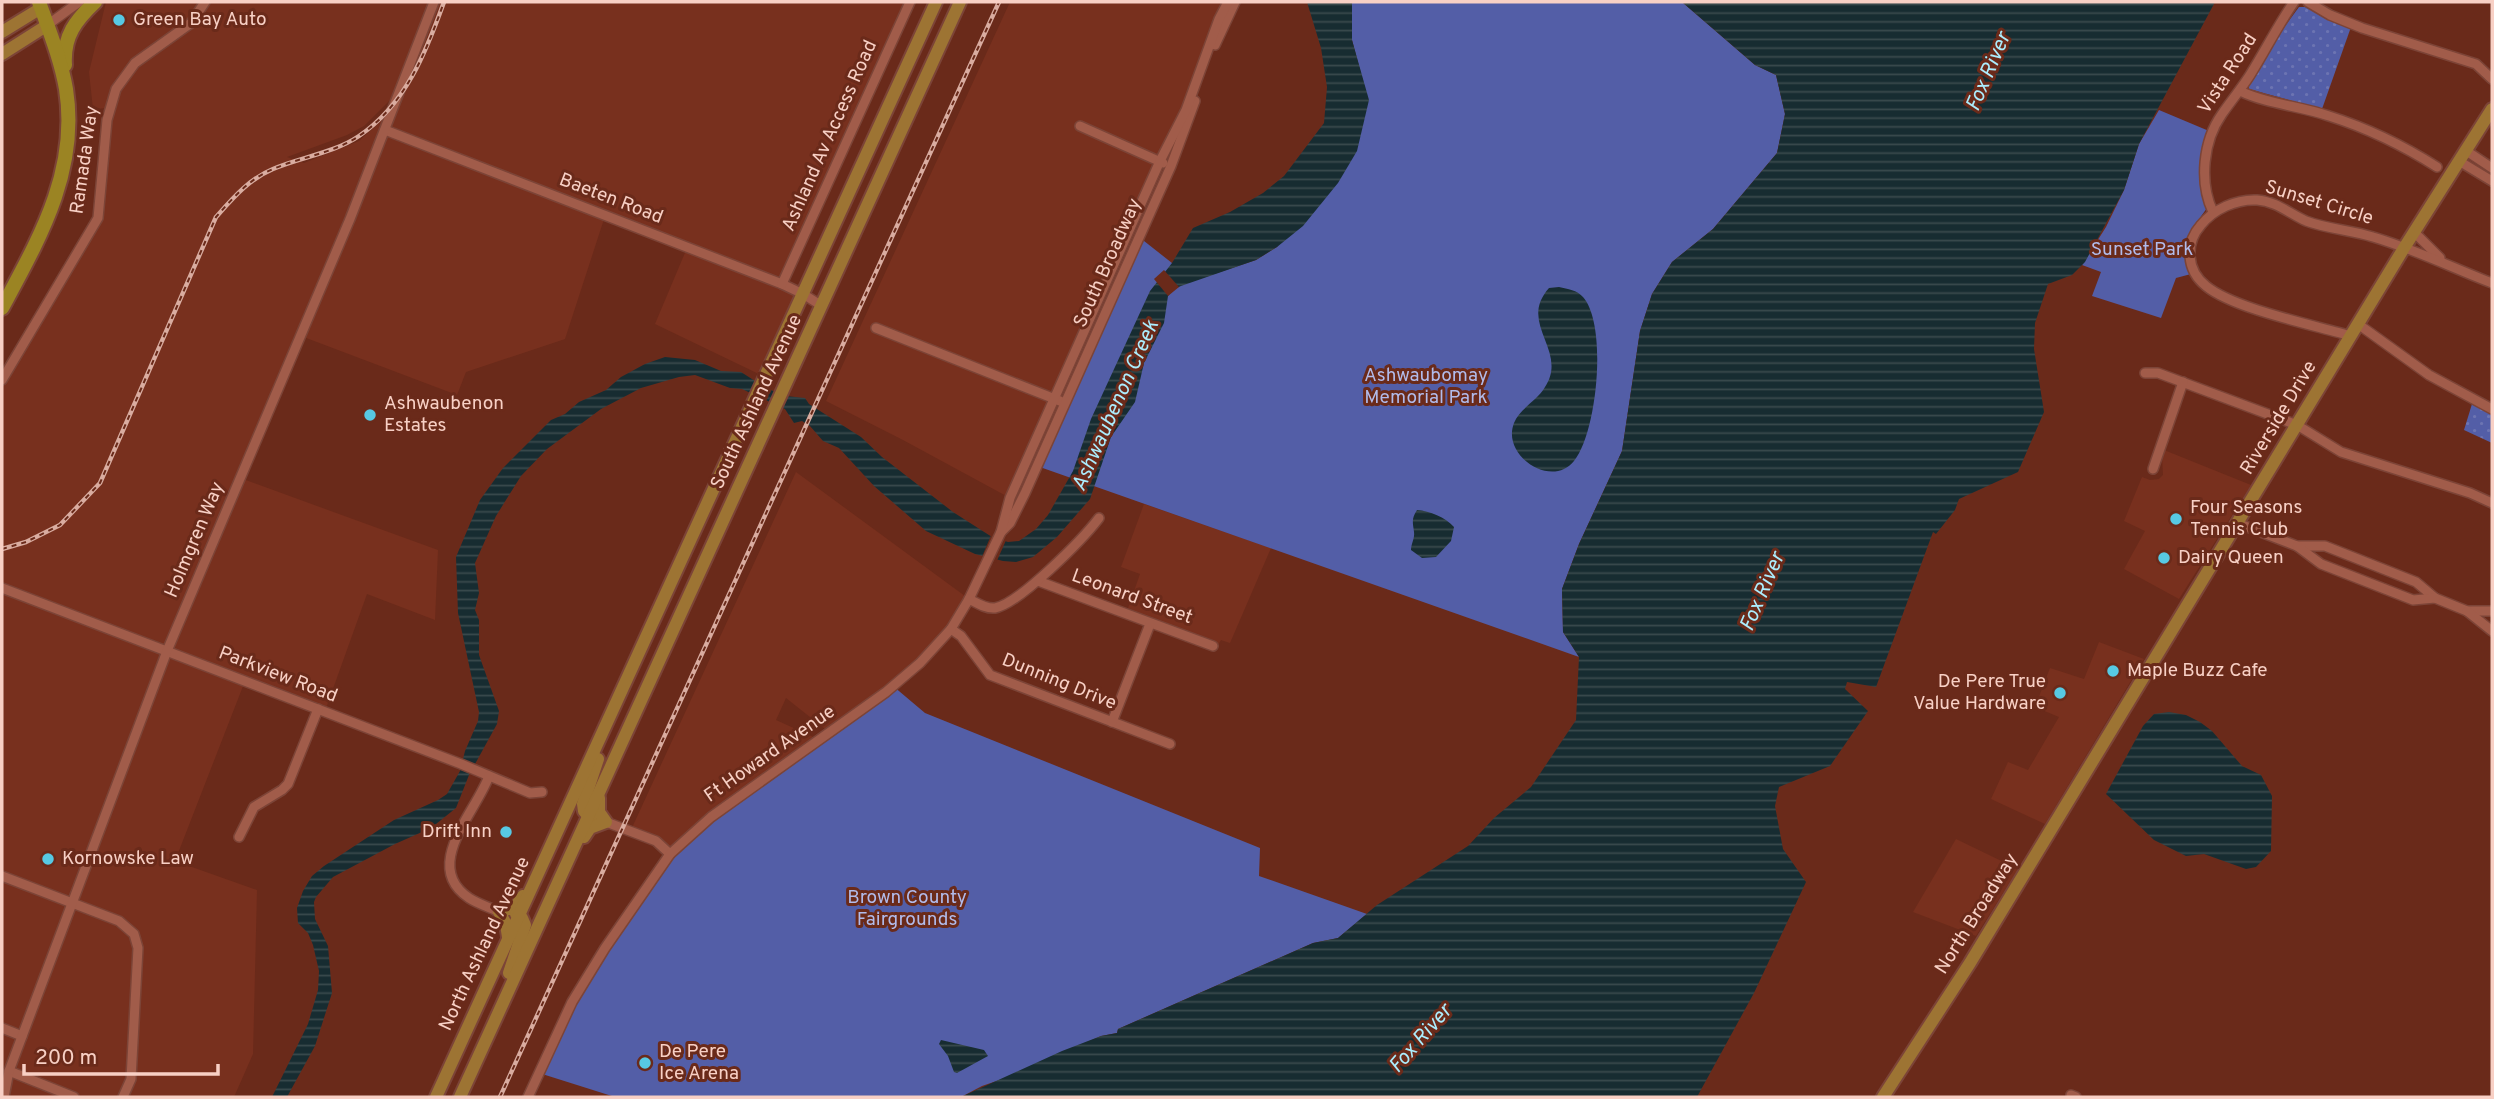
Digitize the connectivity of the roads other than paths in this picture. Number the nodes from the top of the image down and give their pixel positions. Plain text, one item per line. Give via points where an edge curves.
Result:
1 (79, 2) edge
2 (95, 2) edge
3 (205, 2) edge
4 (434, 2) edge
5 (910, 2) edge
6 (936, 2) edge
7 (960, 2) edge
8 (1228, 2) edge
9 (1235, 2) edge
10 (2294, 2) edge
11 (2308, 2) edge
12 (43, 4) edge
13 (46, 26) junction
14 (2, 32) edge
15 (2, 54) edge
16 (2492, 79) edge
17 (65, 87) junction
18 (2240, 90) junction
19 (2492, 109) edge
20 (1080, 126) dead end
21 (385, 130) junction
22 (2462, 156) junction
23 (1160, 161) junction
24 (1171, 166) junction
25 (2437, 167) dead end
26 (2492, 168) edge
27 (2492, 181) edge
28 (2213, 212) junction
29 (2414, 232) junction
30 (2404, 248) junction
31 (2447, 264) junction
32 (2492, 283) edge
33 (782, 284) junction
34 (803, 294) junction
35 (822, 306) junction
36 (2, 308) edge
37 (2358, 324) junction
38 (876, 328) dead end
39 (2351, 336) junction
40 (2145, 373) dead end
41 (2, 380) edge
42 (2183, 382) junction
43 (1055, 399) junction
44 (1064, 403) junction
45 (2492, 409) edge
46 (2297, 425) junction
47 (2152, 469) dead end
48 (2492, 503) edge
49 (1099, 519) dead end
50 (2237, 523) junction
51 (1000, 532) junction
52 (2297, 546) junction
53 (1038, 581) junction
54 (2, 588) edge
55 (2435, 598) junction
56 (969, 599) junction
57 (2467, 611) junction
58 (2492, 611) edge
59 (1150, 624) junction
60 (951, 629) junction
61 (2492, 631) edge
62 (1213, 646) dead end
63 (167, 651) junction
64 (318, 709) junction
65 (1112, 722) junction
66 (605, 728) junction
67 (1170, 744) dead end
68 (597, 745) junction
69 (2100, 748) joint
70 (489, 776) junction
71 (601, 787) junction
72 (542, 792) dead end
73 (569, 806) joint
74 (597, 821) junction
75 (239, 837) dead end
76 (670, 854) junction
77 (2, 876) edge
78 (73, 904) junction
79 (508, 913) junction
80 (508, 937) junction
81 (496, 1017) junction
82 (2, 1028) edge
83 (22, 1036) junction
84 (9, 1071) junction
85 (4, 1097) edge
86 (74, 1097) edge
87 (123, 1097) edge
88 (436, 1097) edge
89 (460, 1097) edge
90 (528, 1097) edge
91 (1883, 1097) edge

1 - 13 street
2 - 17 highway via 76,20 68,36
3 - 41 street, Ramada Way via 191,23 135,63 116,89 107,120 98,218
4 - 21 street, Holmgren Way
5 - 33 street, Ashland Av Access Road
6 - 34 main road, South Ashland Avenue
7 - 35 main road, South Ashland Avenue
8 - 23 street, South Broadway via 1186,110
9 - 24 street, South Broadway
10 - 18 street, Vista Road
11 - 16 street via 2362,28 2476,64
12 - 13 highway
12 - 14 main road
13 - 15 main road
13 - 17 highway
17 - 36 highway via 68,127 62,180 43,232
18 - 25 street via 2356,125
18 - 28 street, Vista Road via 2217,122 2208,146 2204,185
19 - 22 main road, Riverside Drive
20 - 23 street
21 - 33 street, Baeten Road
21 - 63 street, Holmgren Way
22 - 26 street
22 - 27 street
22 - 29 main road, Riverside Drive
23 - 24 street
23 - 43 street, South Broadway
24 - 44 street, South Broadway
28 - 30 street, Sunset Circle via 2257,200 2306,221
28 - 39 street via 2190,243 2192,266 2205,285 2247,305
29 - 30 main road, Riverside Drive
29 - 31 street
30 - 31 street, Sunset Circle
30 - 37 main road, Riverside Drive
31 - 32 street, Sunset Circle
33 - 34 street, Baeten Road
34 - 35 street, Baeten Road
34 - 66 main road, South Ashland Avenue
35 - 71 main road, South Ashland Avenue
37 - 39 main road, Riverside Drive
37 - 45 street via 2428,375
38 - 43 street
39 - 46 main road, Riverside Drive
40 - 42 street
42 - 46 street
42 - 47 street
43 - 44 street
43 - 51 street, South Broadway via 1010,498
44 - 51 street, South Broadway via 1015,515
46 - 48 street via 2342,452
46 - 50 main road, Riverside Drive
49 - 53 street
50 - 52 street
50 - 69 main road, Riverside Drive
51 - 56 street, South Broadway
52 - 55 street via 2325,546 2416,582
52 - 55 street via 2321,565 2413,600
53 - 56 street via 1000,606 992,608
53 - 59 street, Leonard Street
54 - 63 street, Parkview Road
55 - 57 street
56 - 60 street, Ft Howard Avenue
57 - 58 street
57 - 61 street
59 - 62 street, Leonard Street
59 - 65 street
60 - 65 street, Dunning Drive via 990,676
60 - 76 street, Ft Howard Avenue via 886,692 711,817
63 - 64 street, Parkview Road
63 - 78 street, Holmgren Way
64 - 70 street, Parkview Road
64 - 75 street via 288,784 254,807
65 - 67 street, Dunning Drive
66 - 68 main road, South Ashland Avenue
66 - 74 main road via 583,804
68 - 73 main road, South Ashland Avenue
68 - 79 main road via 582,765 520,902
69 - 91 main road, North Broadway
70 - 72 street, Parkview Road via 530,793
70 - 79 street via 453,843 449,863 462,893
71 - 74 main road, South Ashland Avenue
71 - 74 main road
73 - 79 main road, North Ashland Avenue
74 - 76 street via 656,841
74 - 81 main road, North Ashland Avenue
76 - 90 street, Ft Howard Avenue via 572,1002
77 - 78 street
78 - 83 street, Holmgren Way
78 - 87 street via 125,924 137,941 131,1079
79 - 80 main road, North Ashland Avenue
79 - 80 main road
79 - 81 main road via 524,920 523,932
80 - 88 main road, North Ashland Avenue
81 - 89 main road, North Ashland Avenue
82 - 83 street
83 - 84 street, Holmgren Way
84 - 85 street, Holmgren Way
84 - 86 street

